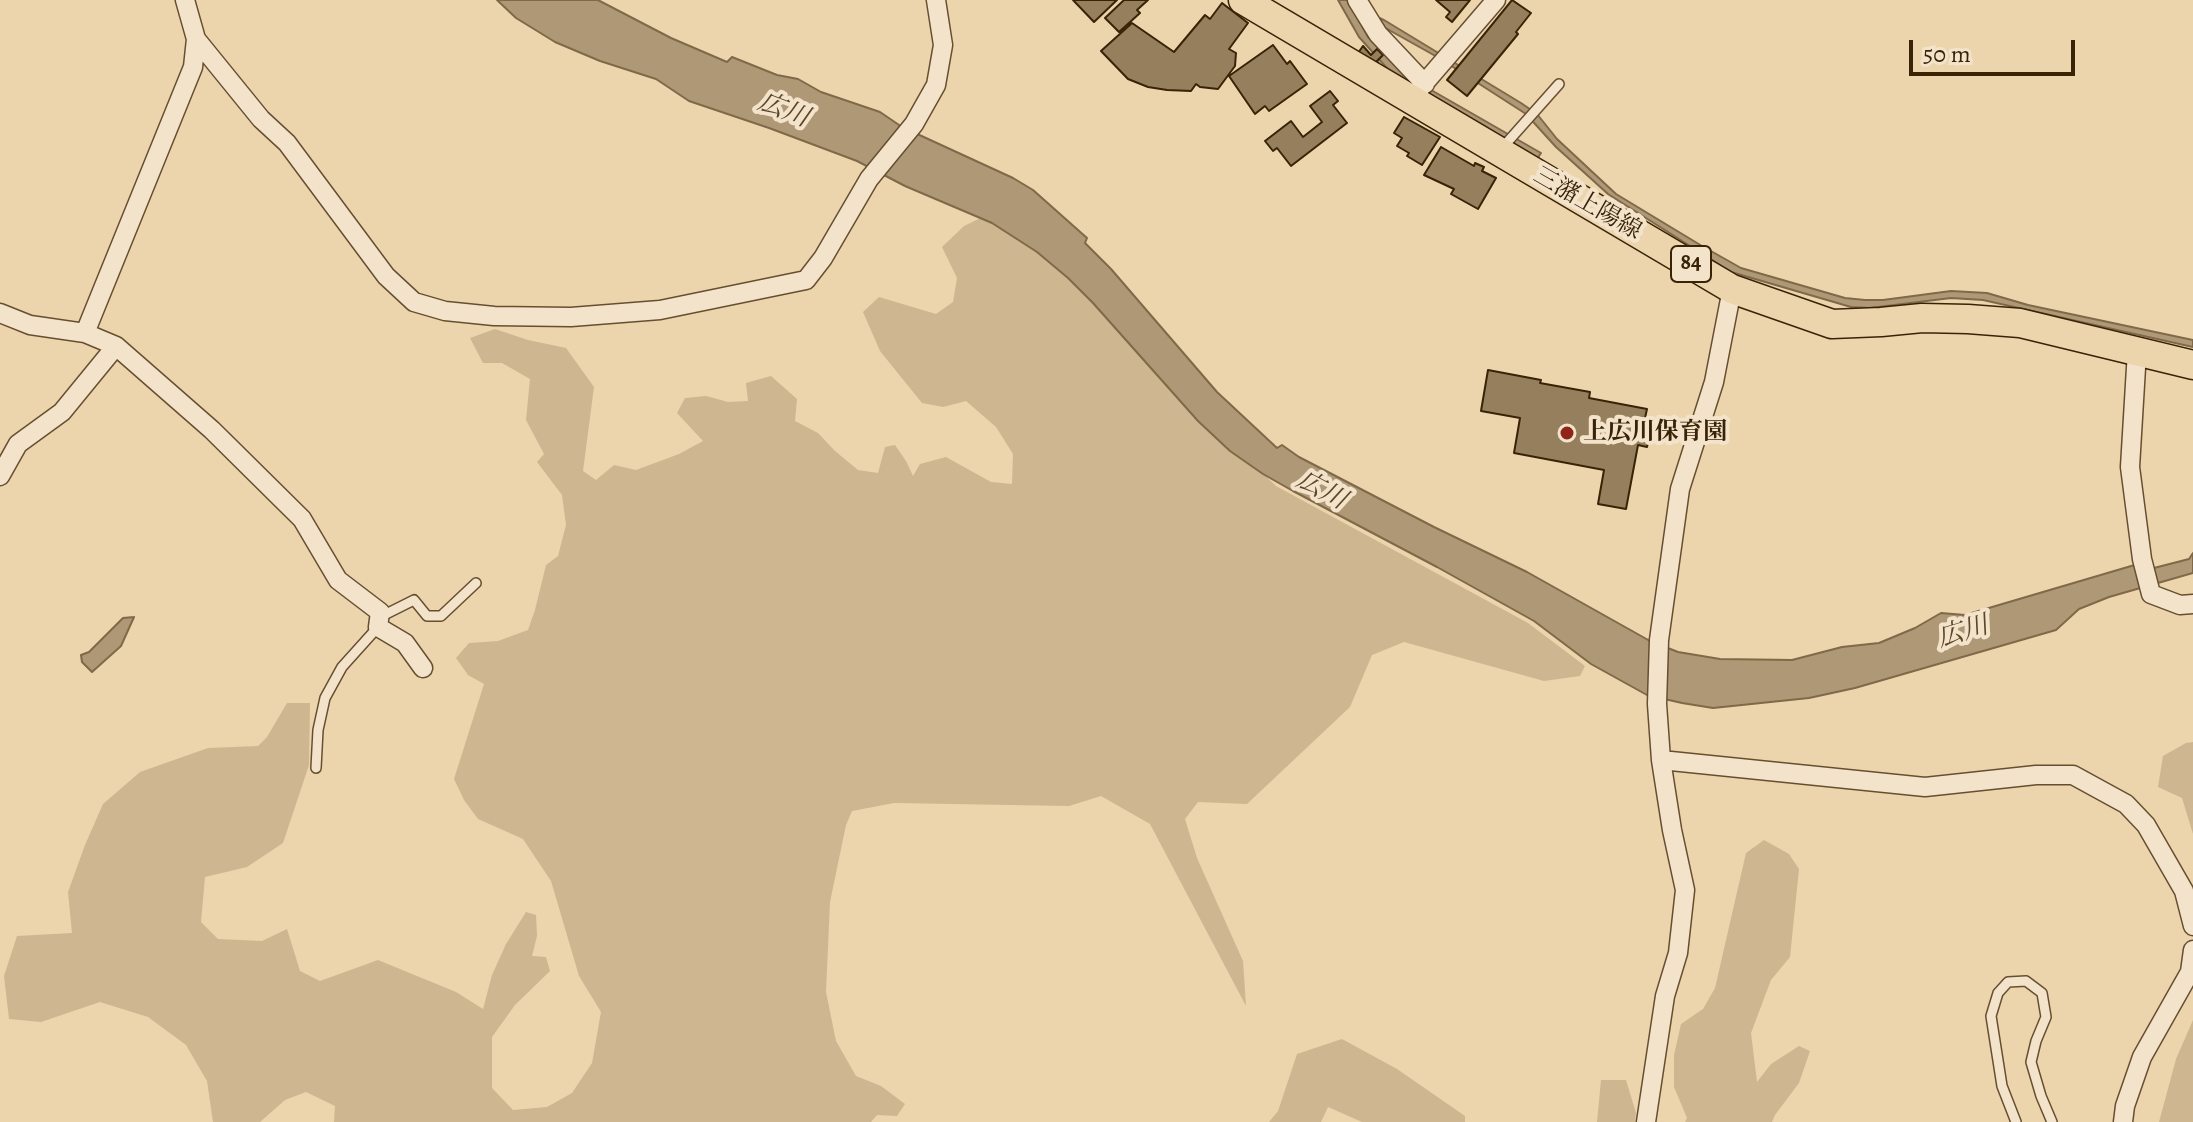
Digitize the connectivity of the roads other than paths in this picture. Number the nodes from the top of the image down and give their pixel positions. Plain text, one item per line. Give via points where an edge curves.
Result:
1 (185, 0) edge
2 (936, 0) edge
3 (1243, 0) edge
4 (1496, 0) edge
5 (1363, 10) edge
6 (196, 39) junction
7 (1559, 84) dead end
8 (1417, 93) junction
9 (1507, 143) junction
10 (1732, 289) junction
11 (0, 313) edge
12 (85, 333) junction
13 (116, 346) junction
14 (2137, 351) junction
15 (2193, 365) edge
16 (0, 476) edge
17 (476, 583) dead end
18 (2193, 604) edge
19 (379, 622) junction
20 (423, 668) dead end
21 (1661, 760) junction
22 (316, 768) dead end
23 (2193, 926) edge
24 (2193, 950) edge
25 (1646, 1122) edge
26 (2016, 1122) edge
27 (2052, 1122) edge
28 (2123, 1122) edge

1 - 6 street
2 - 6 street via 943,45 936,85 806,280 660,310 571,317 494,316 414,302 386,276 287,143
3 - 8 main road, 三潴上陽線 / 84
4 - 8 street
5 - 8 street
6 - 12 street via 193,67
7 - 9 lane
8 - 9 main road, 三潴上陽線 / 84
9 - 10 main road, 三潴上陽線 / 84
10 - 14 main road, 三潴上陽線 / 84 via 1832,324 1922,318 2020,323
10 - 21 street via 1714,382 1680,489 1659,640
11 - 12 street via 30,325
12 - 13 street
13 - 16 street via 62,412 18,444
13 - 19 street via 302,519 338,580 380,612
14 - 15 main road, 三潴上陽線 / 84
14 - 18 street via 2130,467 2142,559 2151,594
17 - 19 lane via 441,616 427,616 414,600
19 - 20 street via 405,643
19 - 22 lane via 342,667 325,698
21 - 23 street via 1925,787 2073,775 2126,804 2146,825 2184,891
21 - 25 street via 1685,890
24 - 28 street via 2190,972 2142,1057
26 - 27 lane via 2002,1086 1991,1016 1998,993 2008,982 2026,981 2042,993 2046,1017 2031,1062

